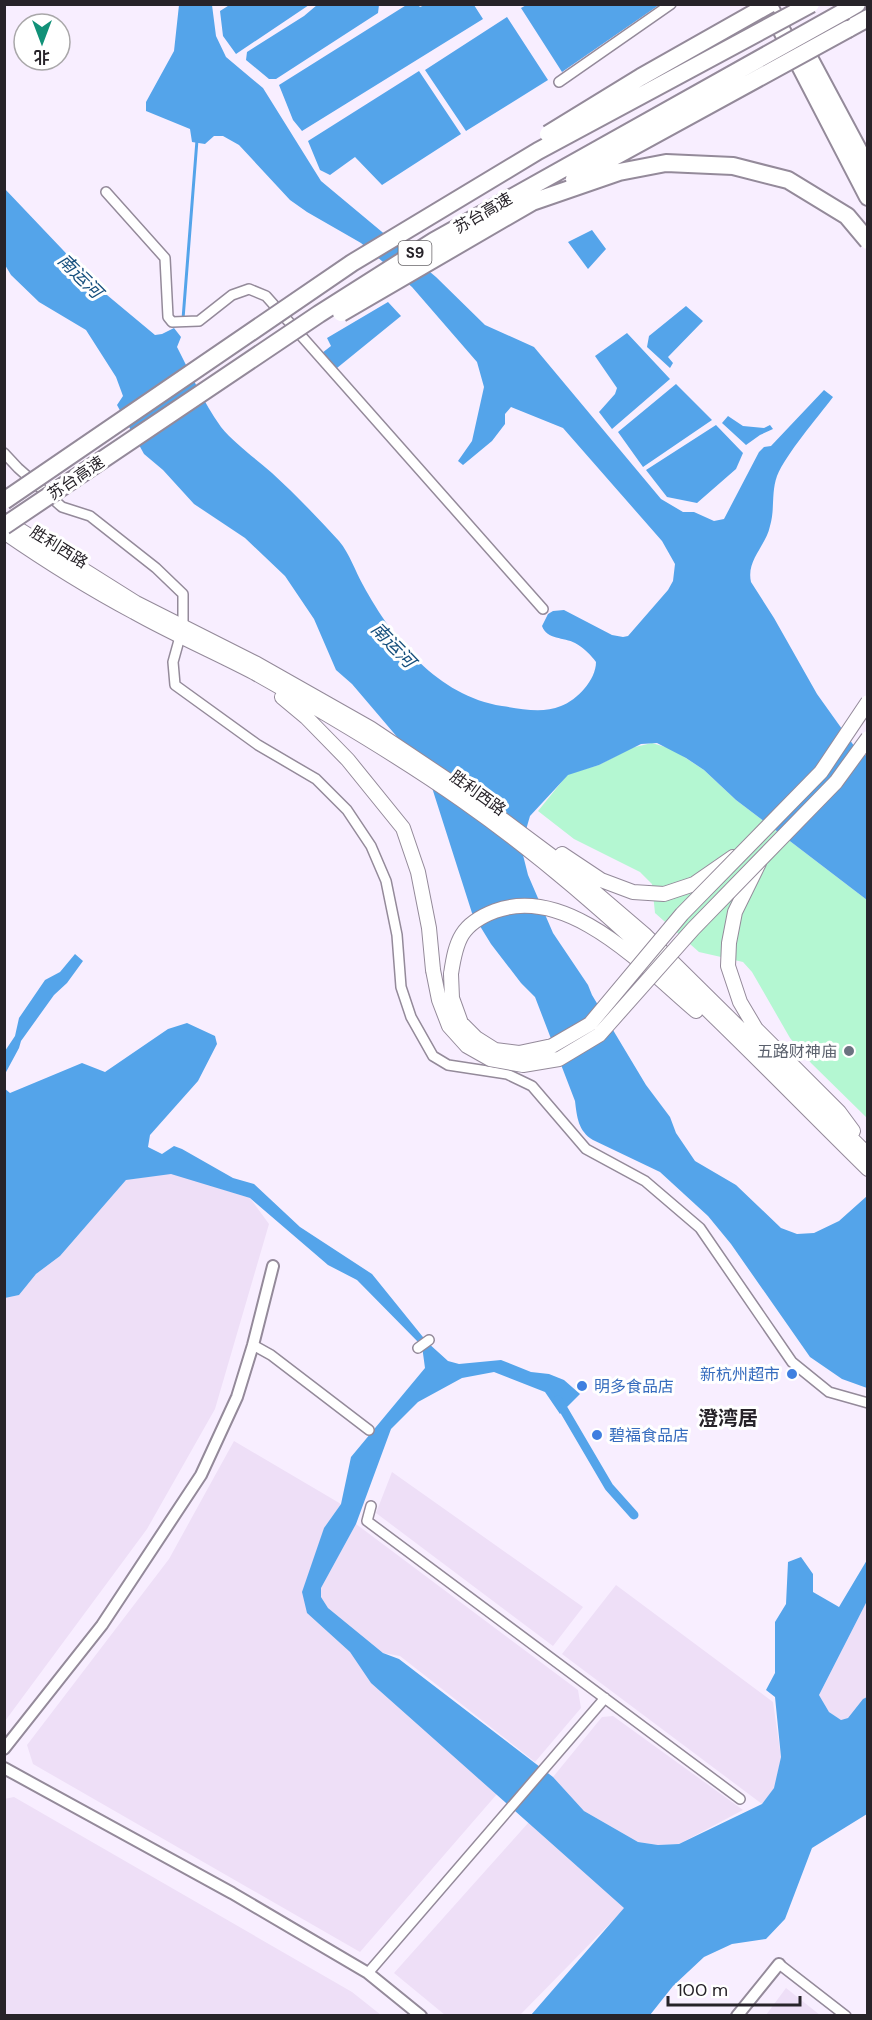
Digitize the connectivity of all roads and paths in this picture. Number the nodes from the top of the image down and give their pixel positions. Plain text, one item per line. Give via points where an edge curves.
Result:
1 (671, 4) edge
2 (769, 4) edge
3 (780, 4) edge
4 (811, 4) edge
5 (851, 8) edge
6 (867, 18) edge
7 (559, 82) dead end
8 (867, 168) edge
9 (106, 192) dead end
10 (867, 197) edge
11 (532, 202) junction
12 (867, 241) edge
13 (352, 263) junction
14 (195, 398) junction
15 (4, 453) edge
16 (4, 501) edge
17 (4, 520) edge
18 (4, 526) edge
19 (4, 532) edge
20 (543, 609) dead end
21 (181, 631) junction
22 (253, 672) junction
23 (867, 702) edge
24 (867, 738) edge
25 (468, 793) junction
26 (750, 844) junction
27 (761, 858) junction
28 (778, 1081) junction
29 (867, 1149) edge
30 (867, 1155) edge
31 (867, 1169) edge
32 (273, 1266) dead end
33 (429, 1340) dead end
34 (253, 1345) junction
35 (418, 1348) dead end
36 (867, 1403) edge
37 (369, 1430) dead end
38 (371, 1506) dead end
39 (605, 1698) junction
40 (4, 1749) edge
41 (4, 1768) edge
42 (740, 1799) dead end
43 (779, 1964) joint
44 (368, 1973) junction
45 (421, 2016) edge
46 (737, 2016) edge
47 (846, 2016) edge

1 - 7 street
2 - 10 highway
2 - 13 highway, bridge via 613,94
3 - 8 highway
4 - 13 highway, 苏台高速 / S9, bridge via 538,151
5 - 14 highway, 苏台高速 / S9, bridge via 434,241
6 - 11 highway, bridge
9 - 20 street via 165,258 168,317 172,322 199,321 232,295 249,289 266,296
11 - 12 highway, bridge via 619,172 666,164 733,166 788,180 847,216
11 - 14 highway, bridge
13 - 16 highway, 苏台高速 / S9, bridge
14 - 18 highway, 苏台高速 / S9, bridge
15 - 21 street via 62,507 90,516 183,594
17 - 21 main road, 胜利西路
19 - 21 main road, 胜利西路 via 132,612
21 - 22 main road, 胜利西路
21 - 25 main road, 胜利西路 via 257,664 370,728
21 - 36 street via 173,662 175,685 258,745 316,779 347,810 371,846 386,881 397,935 401,987 411,1017 433,1056 448,1065 507,1074 532,1086 586,1149 645,1181 700,1228 792,1362 829,1392
22 - 27 main road, bridge via 306,717 348,760 404,828 418,872 433,970 449,1026 467,1046 490,1059 523,1065 559,1059 599,1035
22 - 28 main road, 胜利西路 via 367,738 463,801 554,870 636,940
23 - 26 main road, bridge via 821,772
24 - 27 main road, bridge via 836,782
25 - 26 main road, bridge via 602,880 633,892 664,894 694,884
25 - 30 main road, 胜利西路 via 561,863 644,934
26 - 28 main road, bridge via 682,914 590,1024 552,1046 519,1053 495,1050 461,1023 452,998 451,974 461,933 481,916 530,905 560,912 602,932
27 - 29 main road, bridge via 735,912 729,943 728,966 740,1002 756,1029 839,1112
28 - 31 main road, 胜利西路
32 - 34 street
33 - 35 street
34 - 37 street
34 - 40 street via 237,1397 201,1475 102,1625
38 - 39 street via 367,1521
39 - 42 street
39 - 44 street
41 - 44 street
43 - 46 street
43 - 47 street
44 - 45 street

